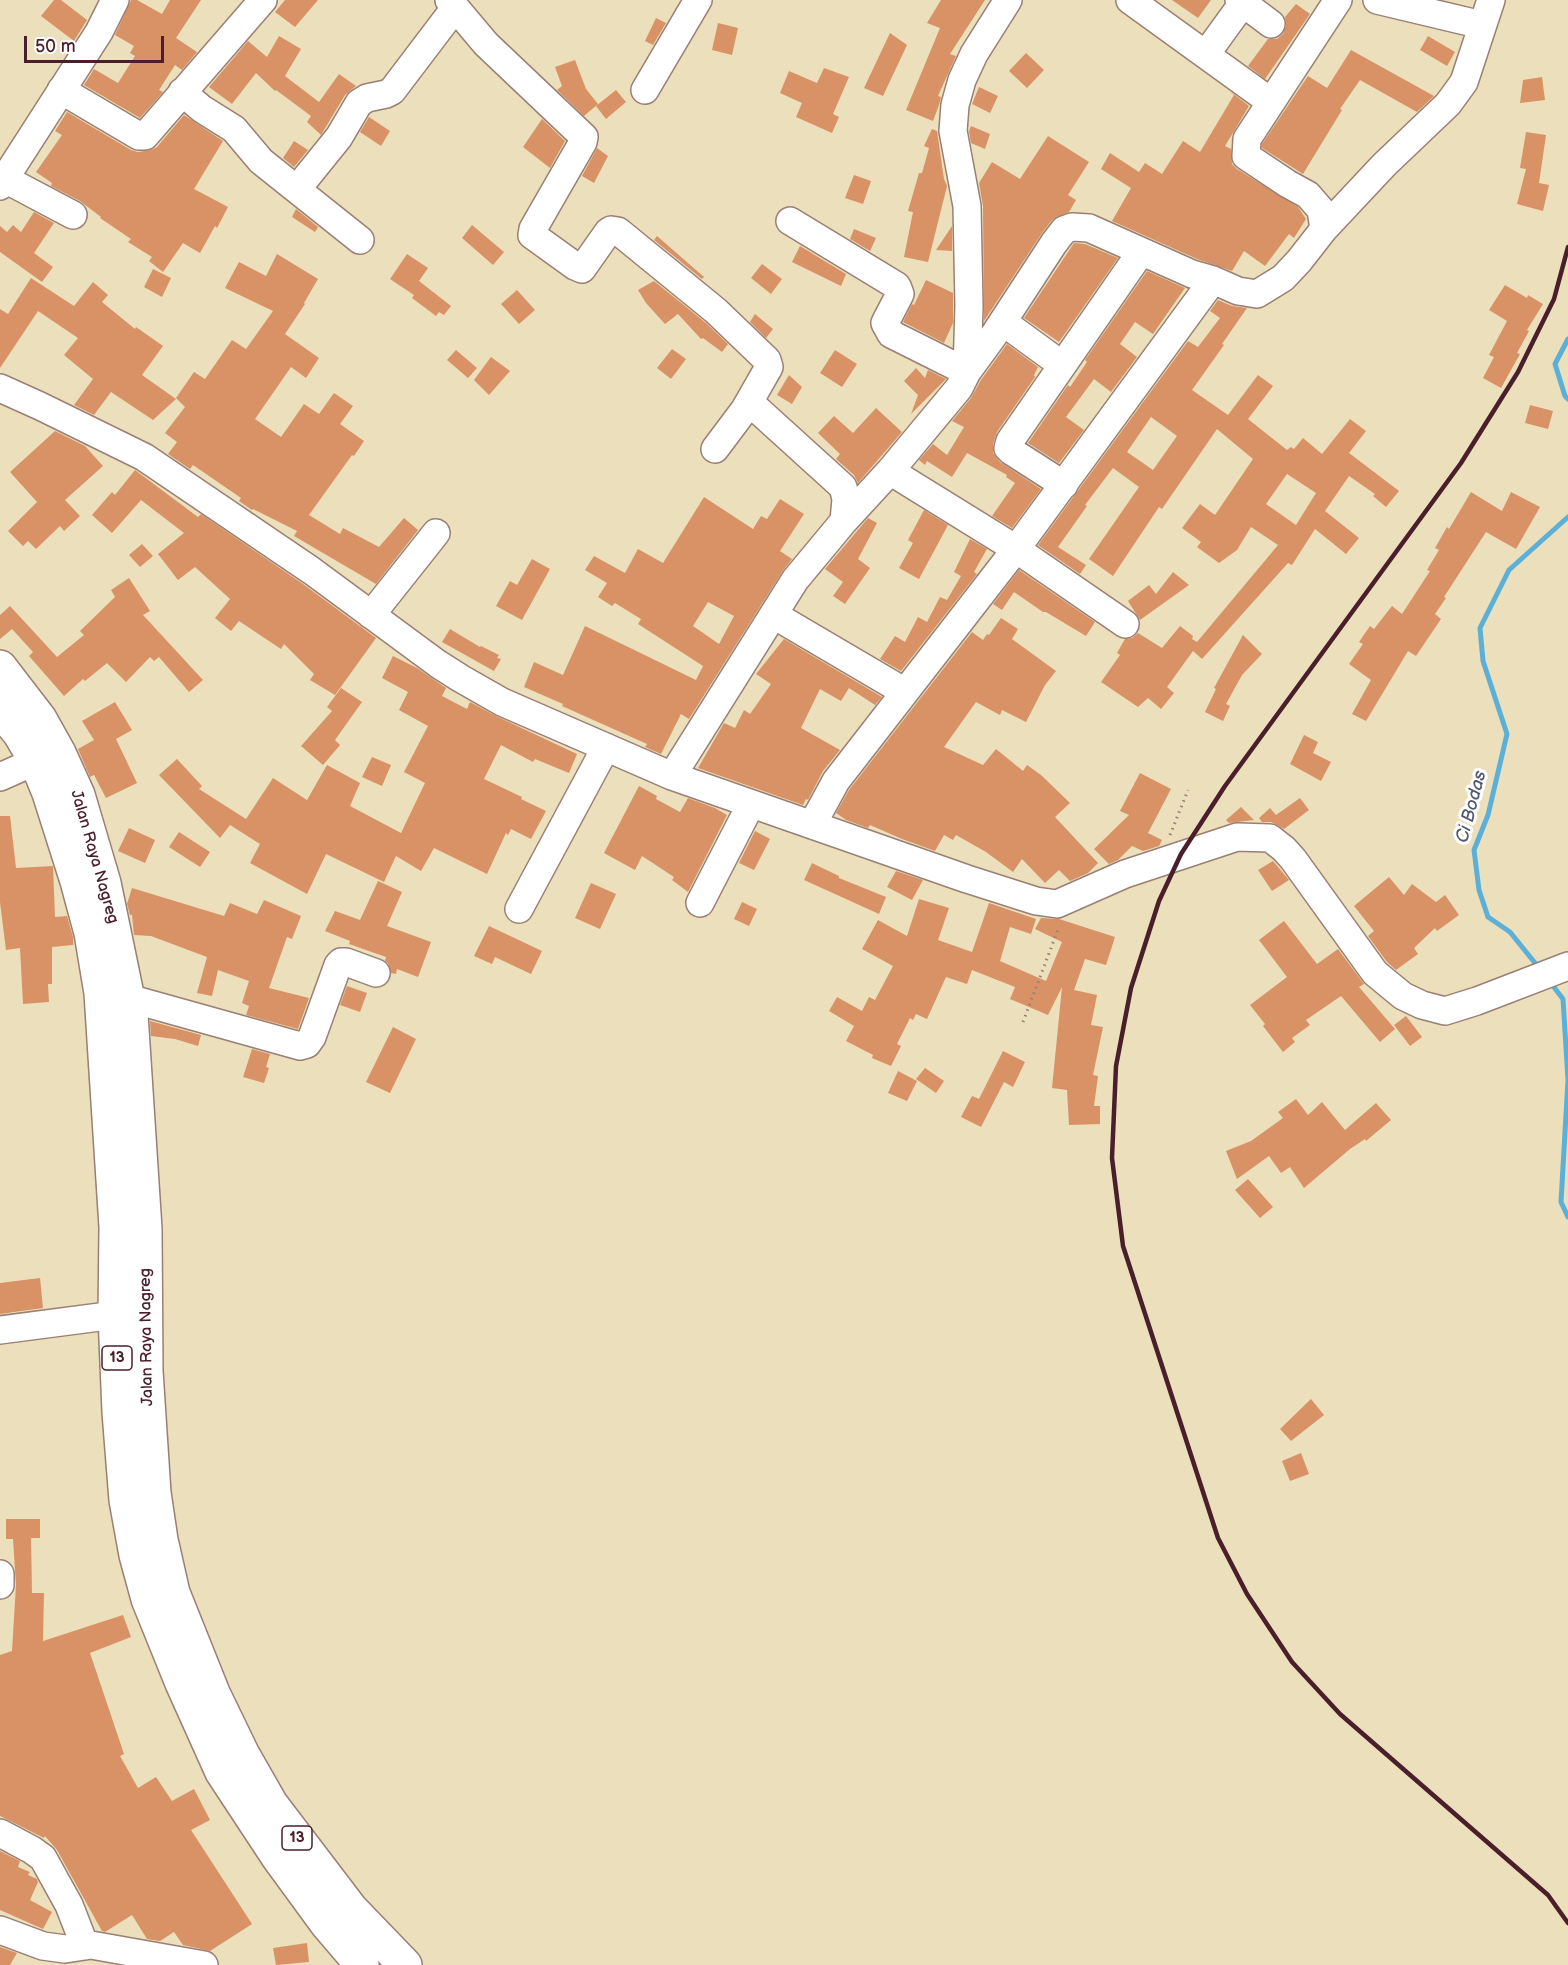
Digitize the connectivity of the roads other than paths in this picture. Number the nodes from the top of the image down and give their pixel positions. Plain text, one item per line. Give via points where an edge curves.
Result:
1 (115, 0) edge
2 (263, 0) edge
3 (698, 0) edge
4 (1008, 0) edge
5 (1130, 0) edge
6 (1338, 0) edge
7 (1377, 0) edge
8 (1491, 0) edge
9 (1241, 2) edge
10 (452, 4) edge
11 (1271, 24) dead end
12 (1482, 26) junction
13 (1206, 54) junction
14 (61, 90) junction
15 (645, 90) dead end
16 (182, 92) junction
17 (1271, 102) junction
18 (2, 183) edge
19 (297, 189) junction
20 (73, 215) dead end
21 (790, 221) dead end
22 (1324, 229) junction
23 (360, 240) dead end
24 (1141, 252) junction
25 (1213, 280) junction
26 (1003, 322) junction
27 (1062, 365) junction
28 (967, 372) junction
29 (0, 388) edge
30 (745, 409) junction
31 (715, 449) dead end
32 (890, 471) junction
33 (1064, 485) junction
34 (844, 521) junction
35 (436, 533) dead end
36 (1016, 549) junction
37 (371, 615) junction
38 (774, 615) junction
39 (1125, 624) dead end
40 (0, 667) edge
41 (905, 692) junction
42 (0, 709) edge
43 (606, 747) junction
44 (36, 761) junction
45 (672, 776) junction
46 (0, 777) edge
47 (751, 804) junction
48 (812, 825) junction
49 (700, 903) dead end
50 (519, 909) dead end
51 (1568, 966) edge
52 (376, 973) dead end
53 (128, 998) junction
54 (115, 1315) junction
55 (0, 1330) edge
56 (0, 1574) edge
57 (0, 1585) edge
58 (0, 1833) edge
59 (0, 1930) edge
60 (68, 1953) edge
61 (204, 1965) edge
62 (362, 1965) edge
63 (405, 1965) edge

1 - 14 street
2 - 16 street
3 - 15 street
4 - 28 street via 974,54 955,105 953,131 967,206
5 - 13 street
6 - 17 street
7 - 12 street
8 - 12 street
9 - 11 street
9 - 13 street
10 - 19 street via 392,91 359,103 339,137
10 - 30 street via 486,44 584,136 532,235 582,269 608,232 618,231 722,316 767,360 769,367
12 - 22 street via 1464,82 1448,104
13 - 17 street
14 - 16 street via 139,136 145,136
14 - 18 street
16 - 19 street via 234,129 261,161
17 - 22 street via 1247,139 1246,156 1308,195 1321,210
18 - 20 street
19 - 23 street
21 - 28 street via 897,286 900,294 885,323 891,334
22 - 25 street via 1283,278 1257,294
24 - 25 street
24 - 26 street via 1089,228 1064,230
24 - 27 street
25 - 33 street
26 - 27 street
26 - 28 street
27 - 33 street via 1008,448
28 - 32 street
29 - 37 street via 144,457
30 - 31 street
30 - 34 street via 756,410 843,487
32 - 34 street
32 - 36 street
33 - 36 street
34 - 38 street via 795,580
35 - 37 street
36 - 39 street
36 - 41 street
37 - 43 street via 438,664 502,702
38 - 41 street
38 - 45 street
40 - 53 highway, Jalan Raya Nagreg / 13 via 40,719 78,795 104,883
41 - 48 street via 836,781
42 - 44 highway, Jalan Raya Nagreg / 13
43 - 45 street
43 - 50 street
44 - 46 street
44 - 54 highway, Jalan Raya Nagreg / 13 via 77,881 101,993 116,1227
45 - 47 street
47 - 48 street
47 - 49 street
48 - 51 street via 967,879 1058,904 1181,854 1237,837 1270,838 1300,868 1375,973 1403,996 1422,1005 1445,1011
52 - 53 street via 341,962 312,1037 300,1046
53 - 63 highway, Jalan Raya Nagreg / 13 via 145,1229 146,1371 154,1493 173,1593 213,1693 272,1804 351,1909
54 - 55 street
54 - 62 highway, Jalan Raya Nagreg / 13 via 126,1500 148,1599 222,1772 278,1857
56 - 57 street
58 - 60 street via 42,1858 69,1905
59 - 60 street
60 - 61 street via 92,1945

